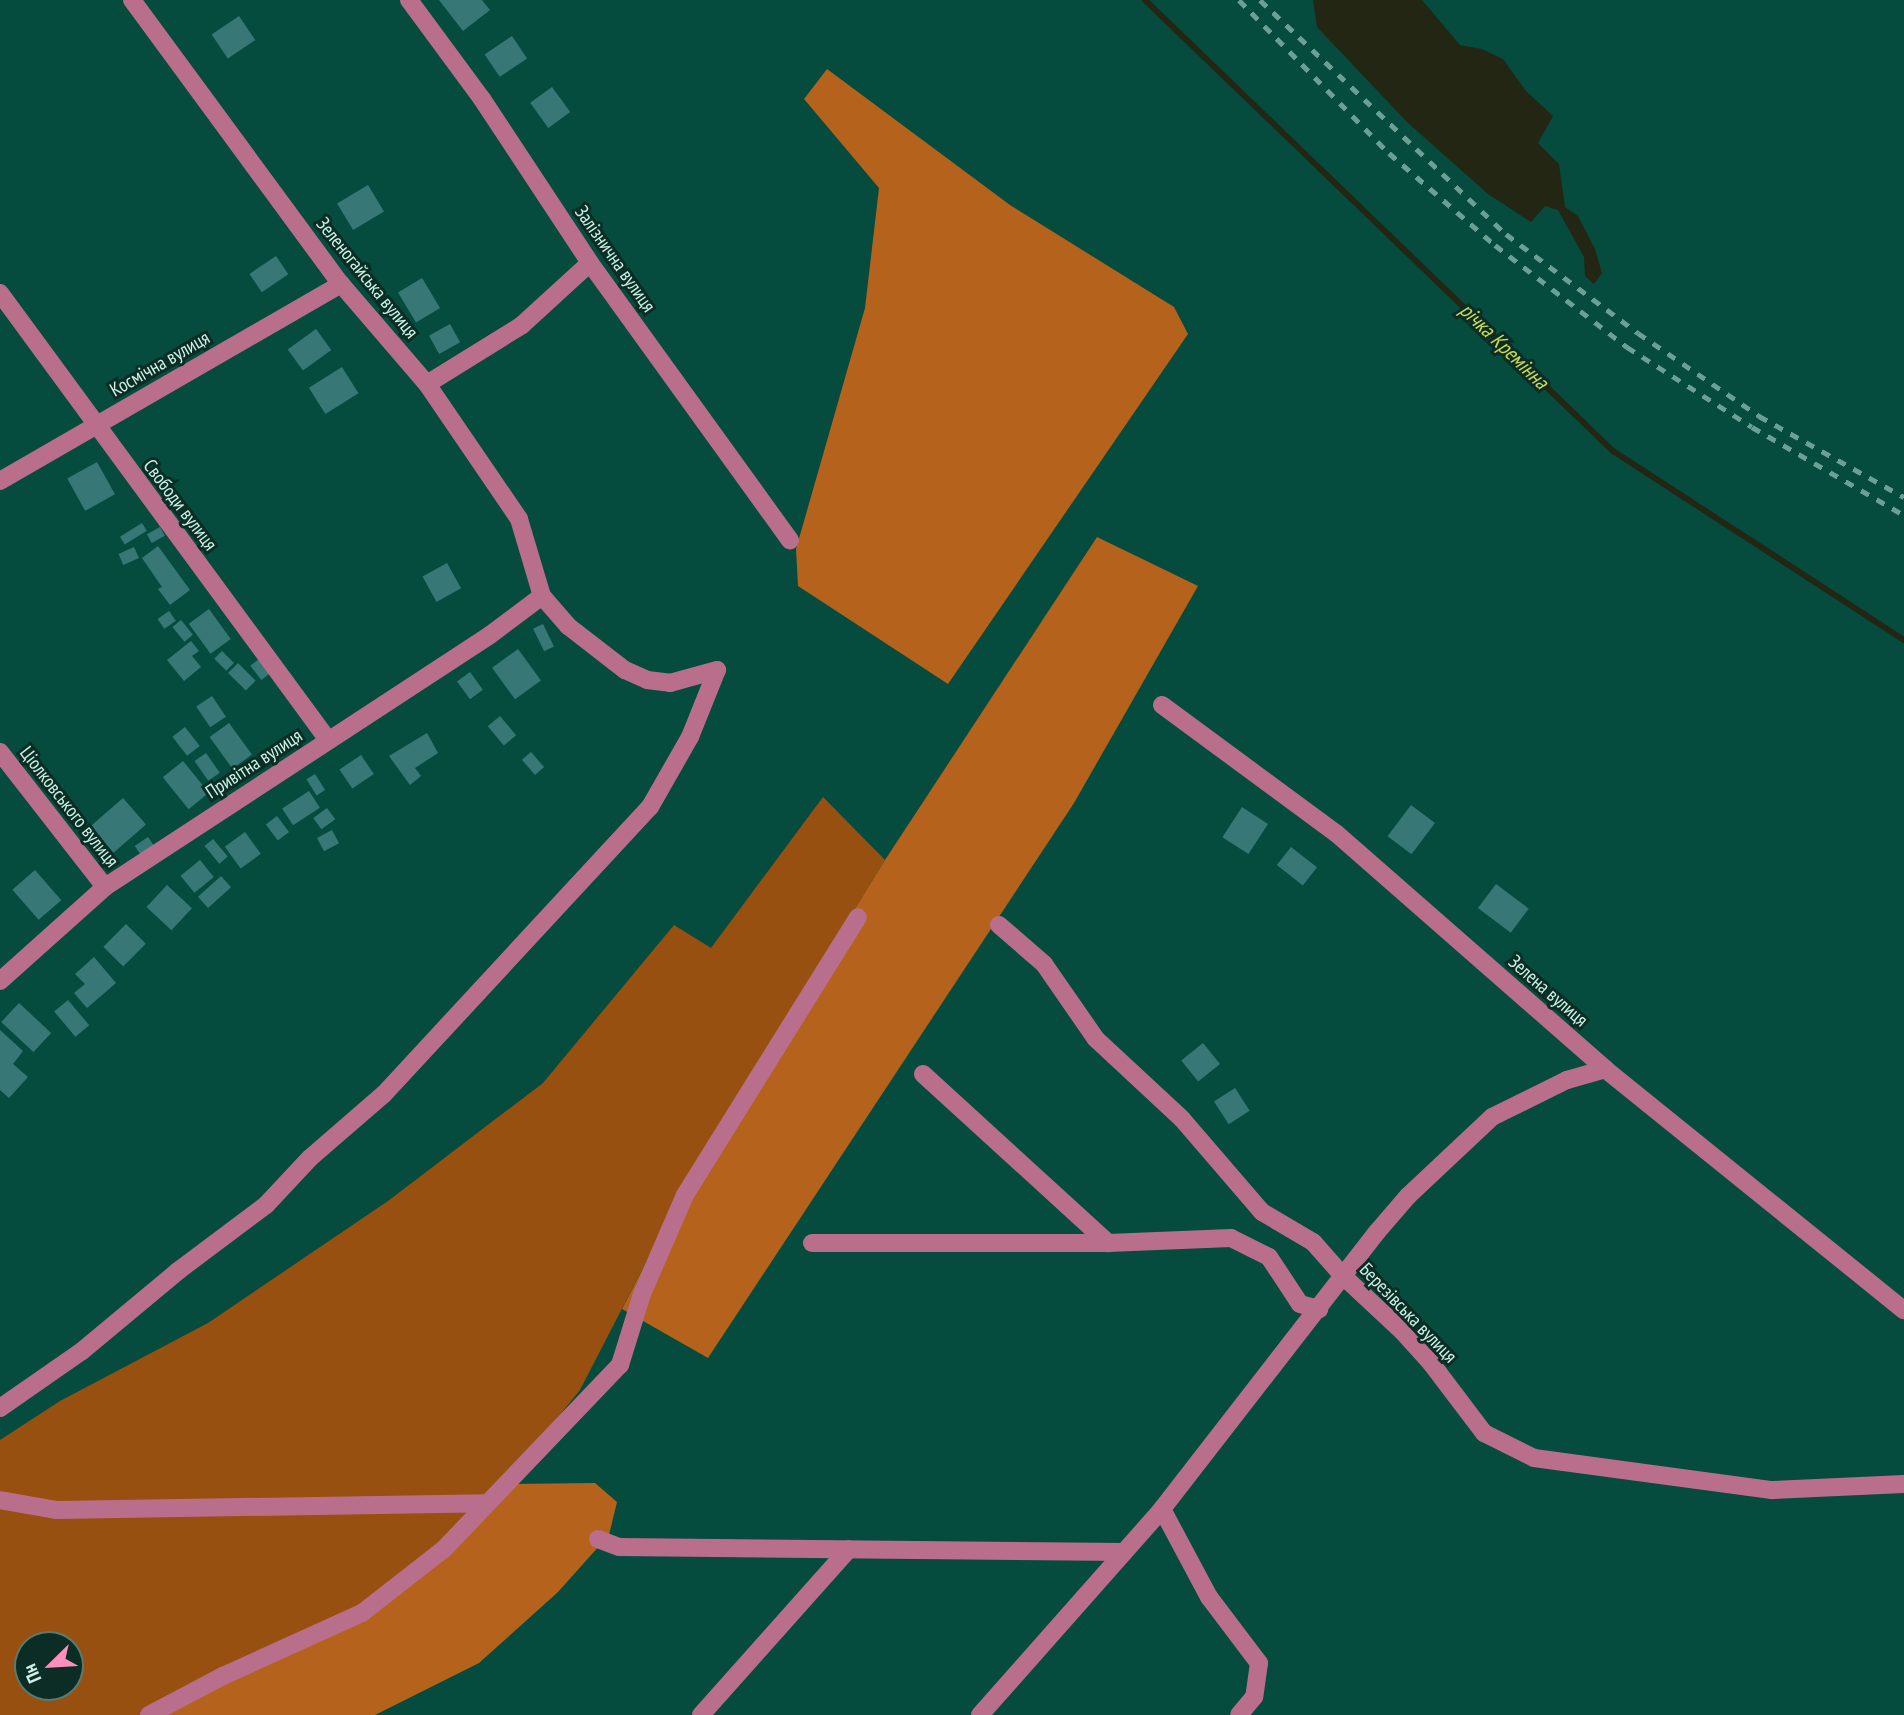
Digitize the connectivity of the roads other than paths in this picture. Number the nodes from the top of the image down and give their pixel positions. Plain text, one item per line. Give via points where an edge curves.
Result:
1 (132, 0) edge
2 (409, 0) edge
3 (590, 263) junction
4 (341, 284) junction
5 (0, 293) edge
6 (428, 384) junction
7 (95, 426) junction
8 (0, 481) edge
9 (789, 540) dead end
10 (542, 596) junction
11 (1162, 705) dead end
12 (328, 740) junction
13 (0, 751) edge
14 (106, 887) junction
15 (858, 917) dead end
16 (999, 925) dead end
17 (0, 981) edge
18 (1605, 1069) junction
19 (923, 1074) dead end
20 (812, 1243) dead end
21 (1108, 1243) junction
22 (1343, 1276) junction
23 (1319, 1308) junction
24 (1904, 1310) edge
25 (0, 1408) edge
26 (1904, 1484) edge
27 (0, 1500) edge
28 (487, 1503) junction
29 (1162, 1509) junction
30 (598, 1539) dead end
31 (849, 1549) junction
32 (1124, 1552) junction
33 (149, 1715) edge
34 (701, 1715) edge
35 (980, 1715) edge
36 (1239, 1715) edge

1 - 4 street, Зеленогайська вулиця
2 - 3 street, Залізнична вулиця via 482,99
3 - 6 street via 522,326
3 - 9 street, Залізнична вулиця
4 - 6 street, Зеленогайська вулиця
4 - 7 street, Космічна вулиця
5 - 7 street, Свободи вулиця
6 - 10 street, Зеленогайська вулиця via 519,519
7 - 8 street, Космічна вулиця
7 - 12 street, Свободи вулиця
10 - 12 street, Привітна вулиця
10 - 25 street via 568,626 625,670 648,680 670,683 717,670 690,737 650,807 384,1094 310,1158 266,1205 82,1351
11 - 18 street, Зелена вулиця via 1338,834
12 - 14 street, Привітна вулиця
13 - 14 street, Ціолковського вулиця
14 - 17 street, Привітна вулиця
15 - 28 street via 685,1195 642,1294 620,1366
16 - 22 street, Березівська вулиця via 1044,964 1096,1039 1182,1119 1262,1212 1313,1242
18 - 22 street via 1567,1080 1492,1117 1408,1195
18 - 24 street, Зелена вулиця
19 - 21 street
20 - 21 street
21 - 23 street via 1231,1238 1244,1242 1269,1257 1300,1304
22 - 23 street
22 - 26 street, Березівська вулиця via 1431,1363 1484,1433 1534,1458 1772,1490
23 - 29 street
27 - 28 street via 57,1510
28 - 33 street via 444,1549 362,1613
29 - 32 street
29 - 36 street via 1209,1597 1259,1662 1254,1697
30 - 31 street via 619,1547
31 - 32 street
31 - 34 street
32 - 35 street

